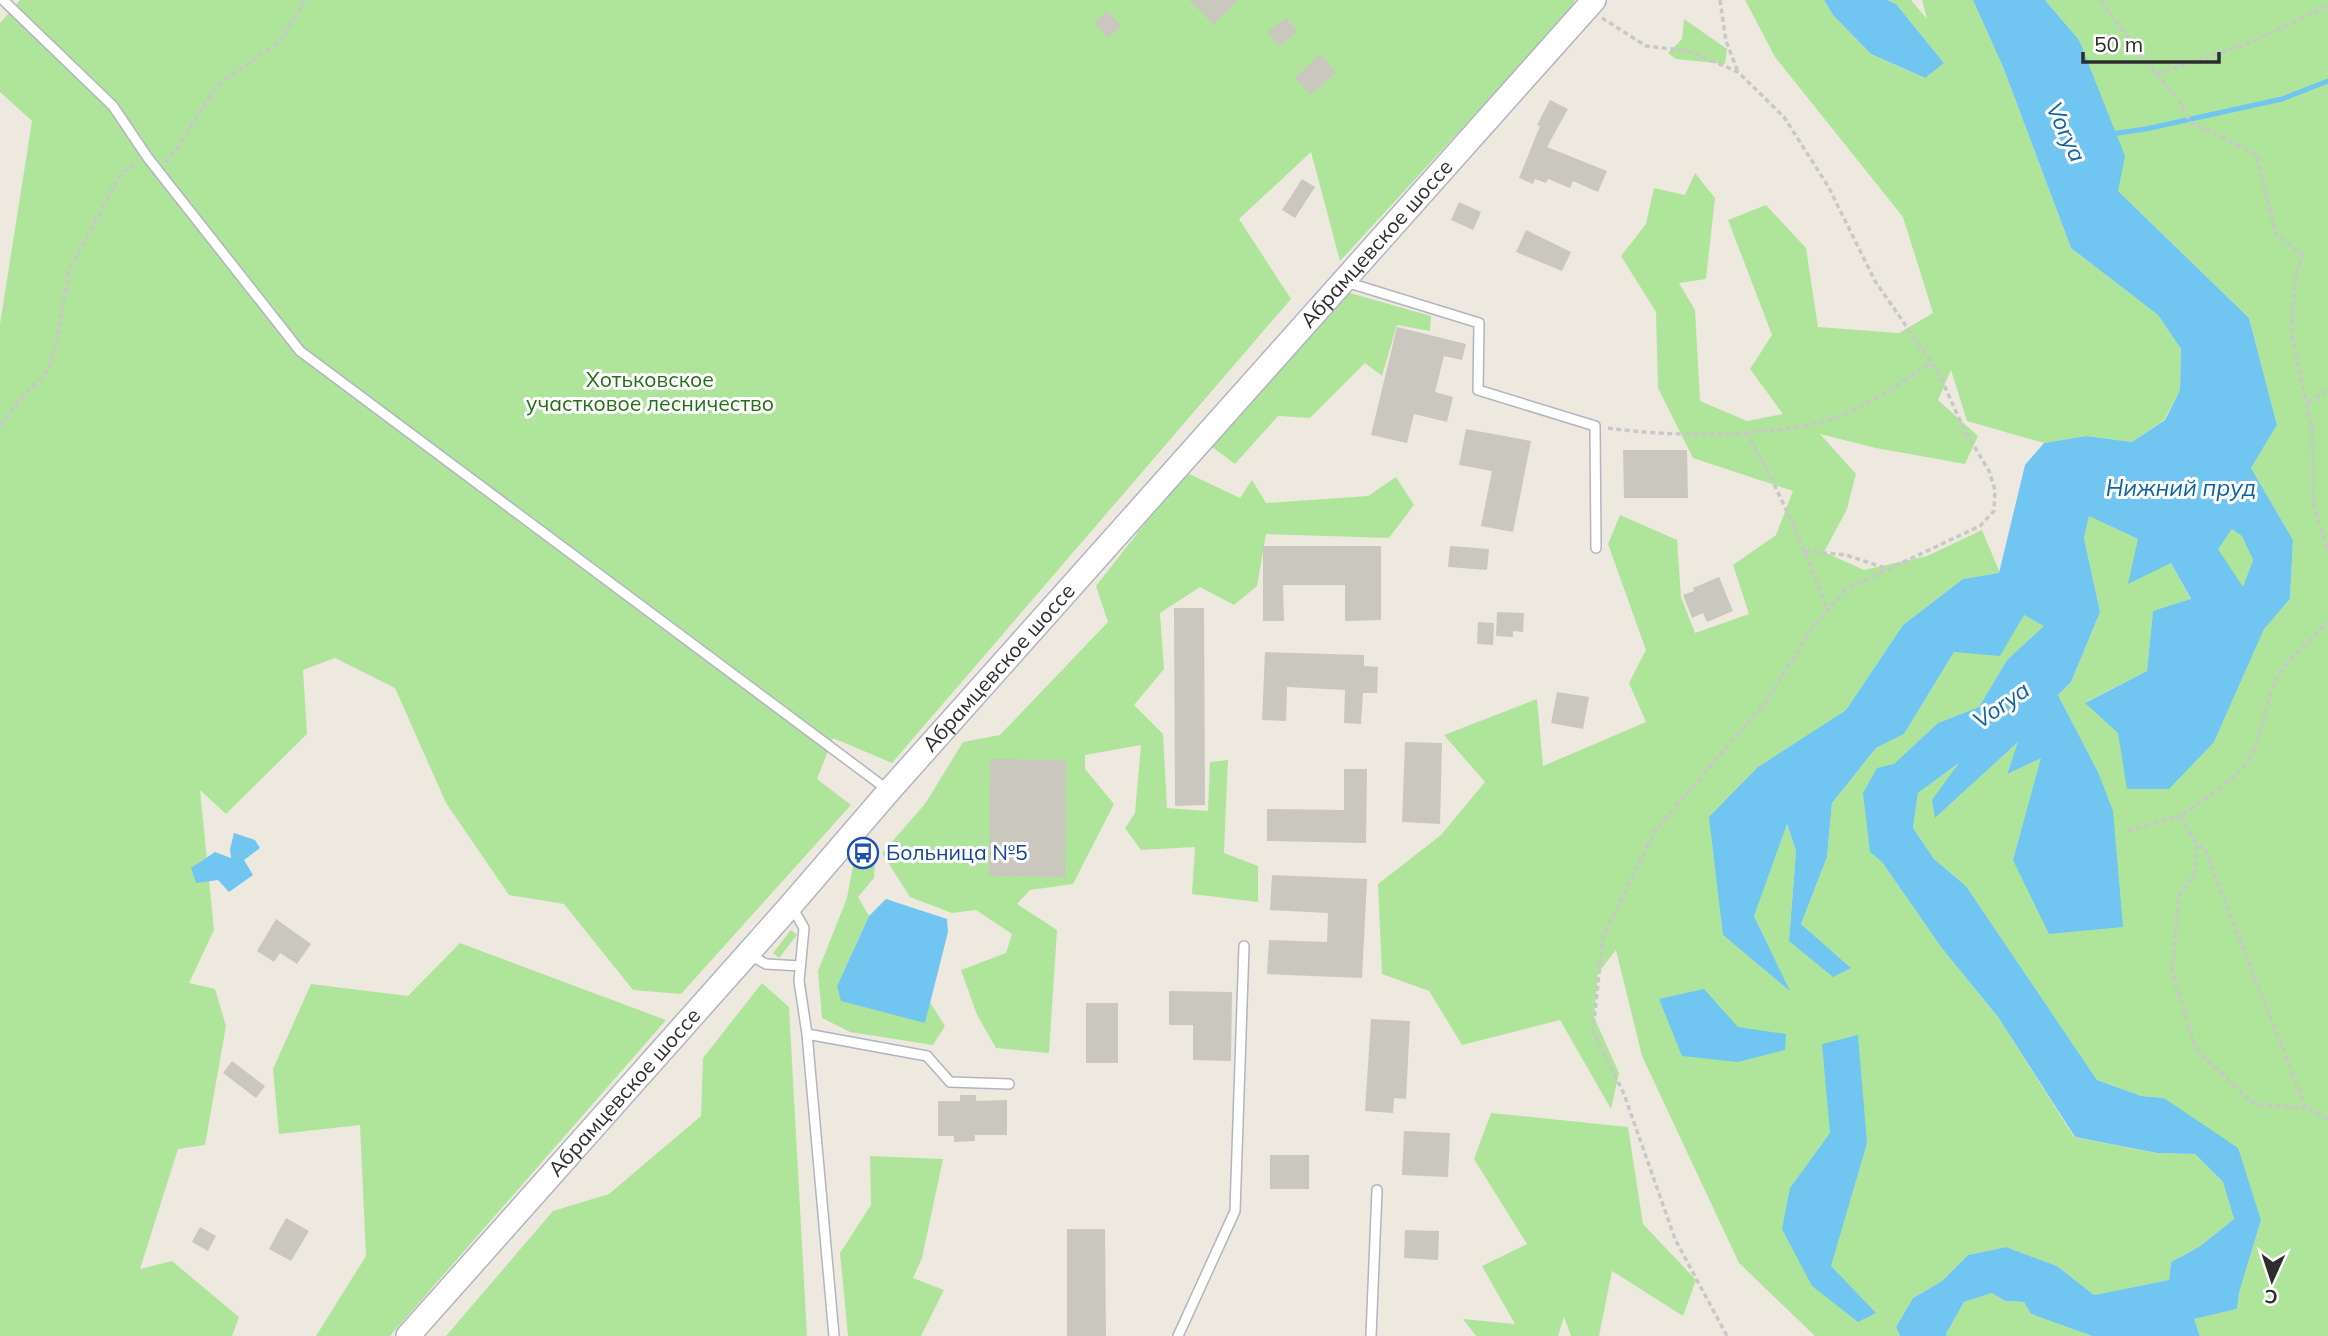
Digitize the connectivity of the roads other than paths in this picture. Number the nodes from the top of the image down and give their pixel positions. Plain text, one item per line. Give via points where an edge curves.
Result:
1 (3, 0) edge
2 (1591, 4) edge
3 (1344, 281) junction
4 (1595, 548) dead end
5 (889, 791) junction
6 (792, 905) junction
7 (1244, 946) dead end
8 (748, 954) junction
9 (800, 967) junction
10 (807, 1034) junction
11 (1009, 1084) dead end
12 (1377, 1190) dead end
13 (408, 1336) edge
14 (834, 1336) edge
15 (1178, 1336) edge
16 (1371, 1336) edge

1 - 5 lane via 113,106 148,158 300,351
2 - 3 street, Абрамцевское шоссе
3 - 4 lane via 1479,323 1478,390 1595,426
3 - 5 street, Абрамцевское шоссе
5 - 6 street, Абрамцевское шоссе
6 - 8 street, Абрамцевское шоссе
6 - 9 lane via 804,928
7 - 15 lane via 1235,1211
8 - 9 lane via 766,964
8 - 13 street, Абрамцевское шоссе
9 - 10 lane
10 - 11 lane via 927,1056 950,1082
10 - 14 lane
12 - 16 lane

